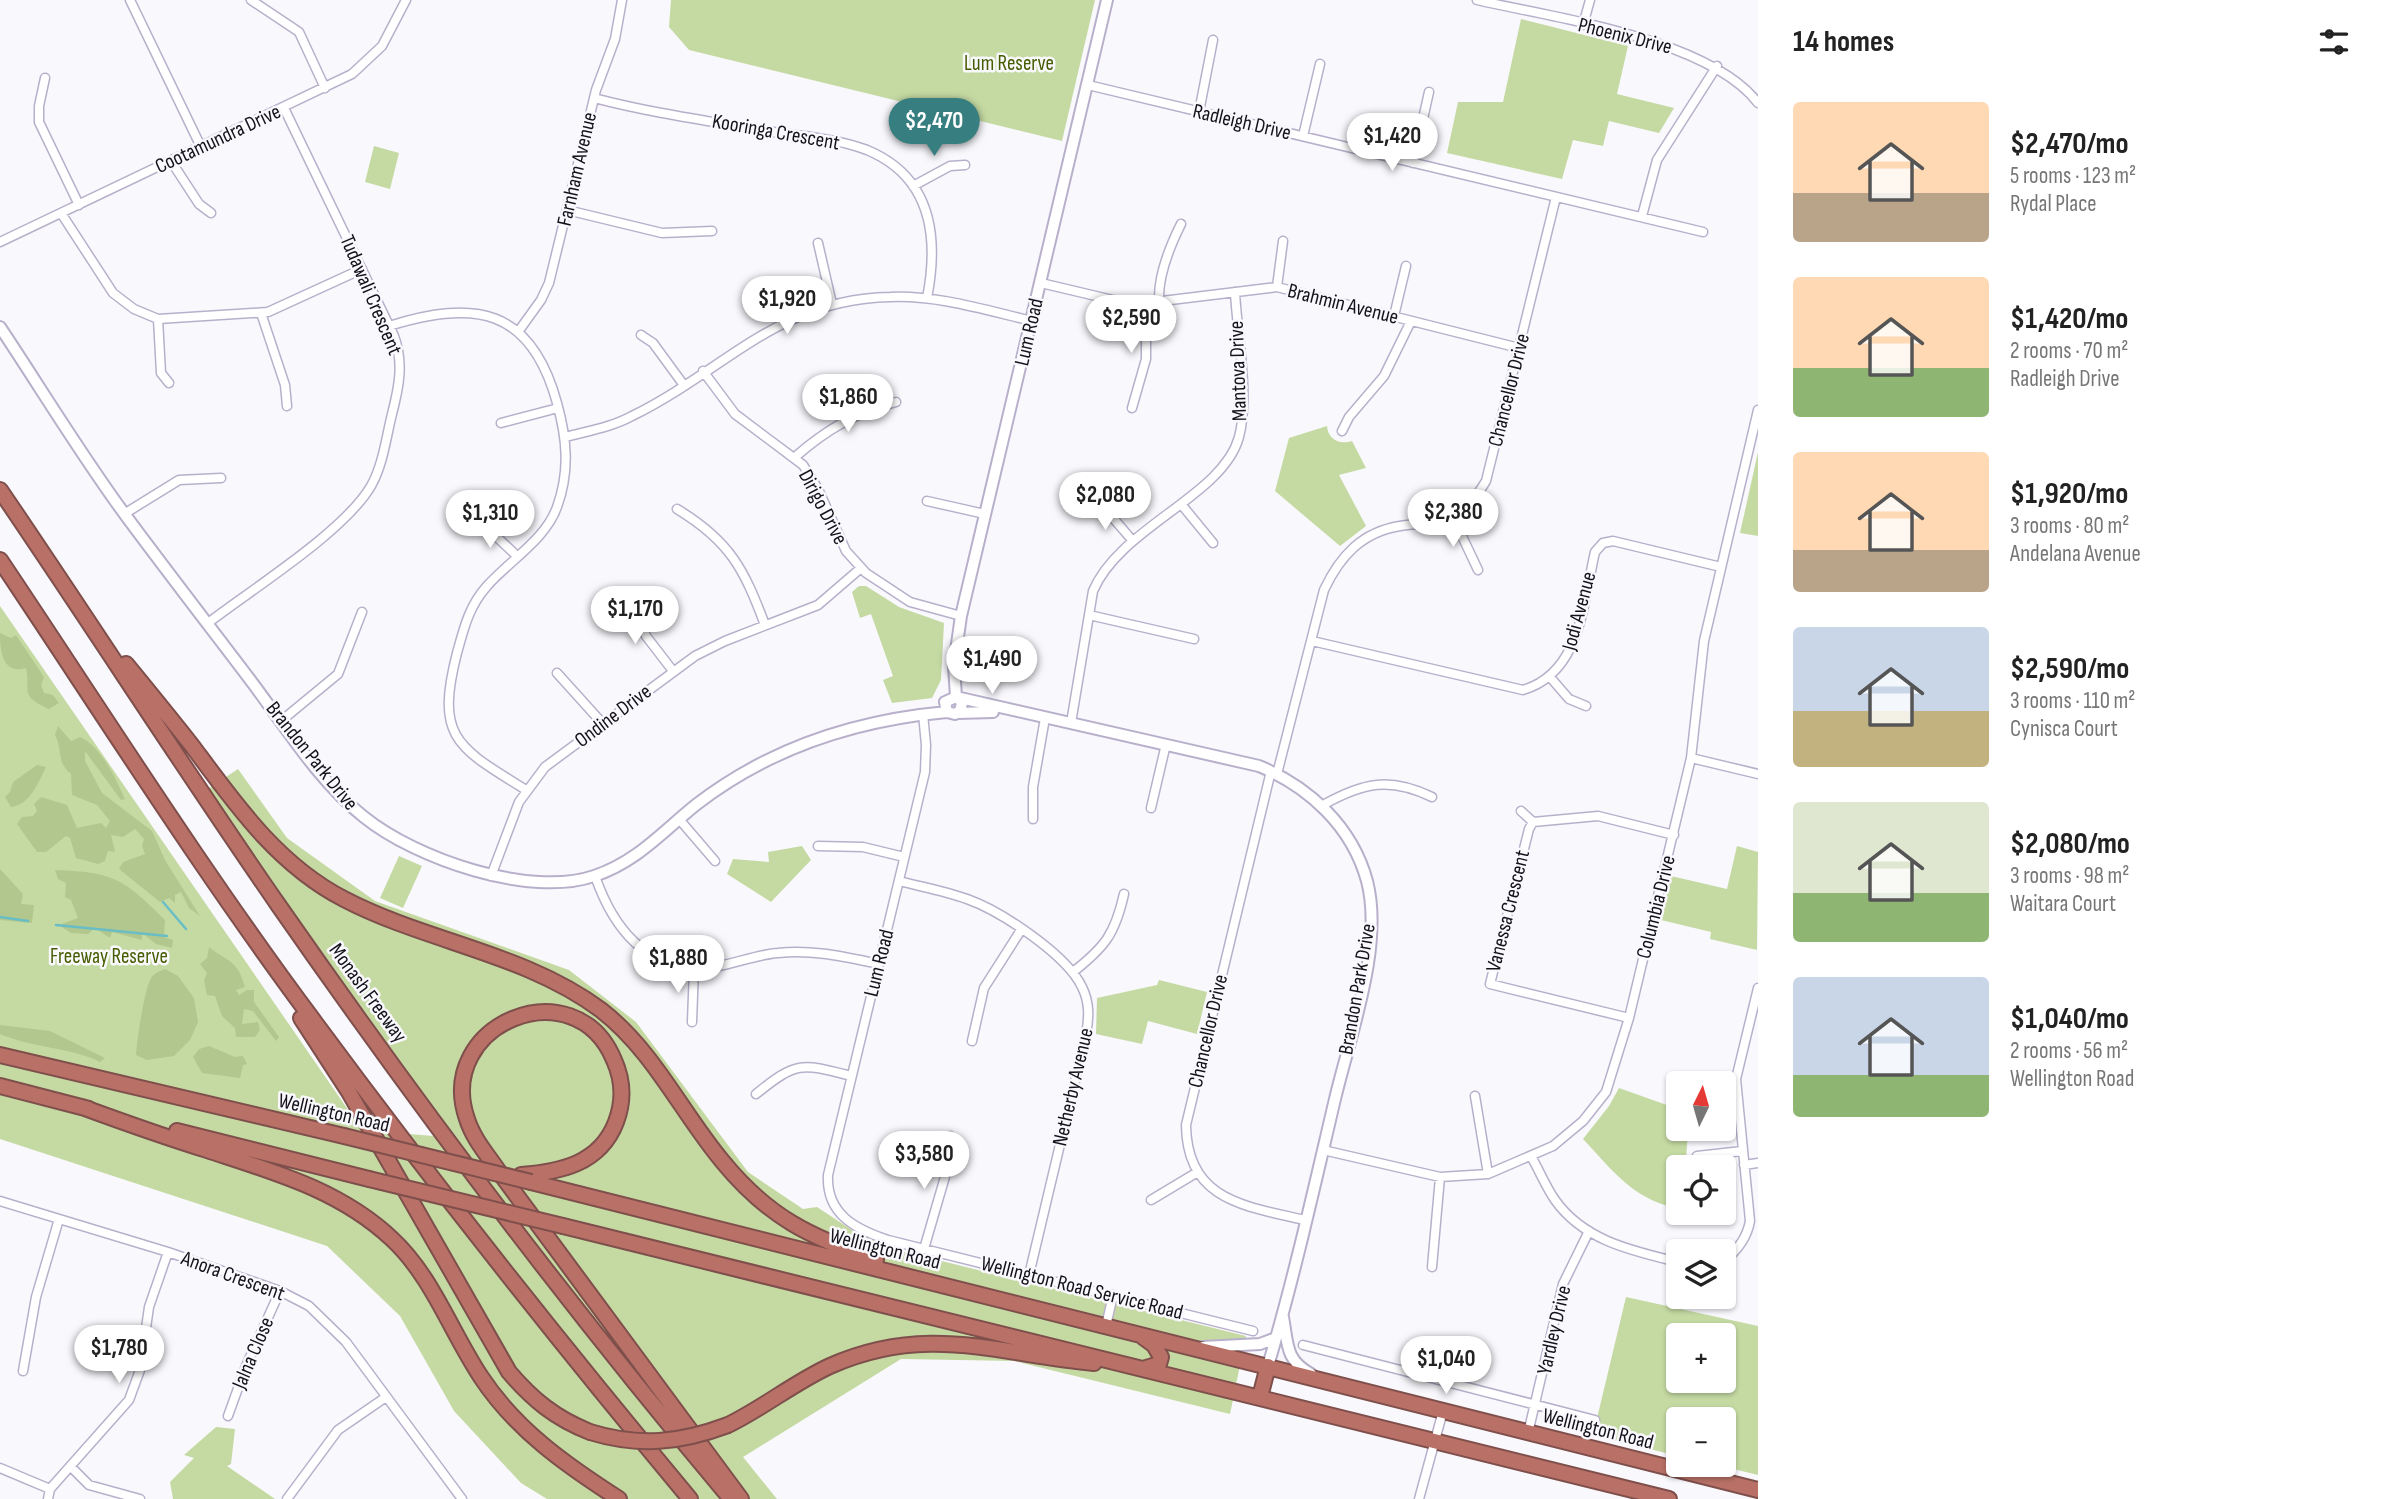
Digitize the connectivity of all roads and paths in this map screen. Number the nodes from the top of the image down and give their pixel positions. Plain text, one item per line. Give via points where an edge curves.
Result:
1 (130, 0) edge
2 (251, 0) edge
3 (406, 0) edge
4 (622, 0) edge
5 (1107, 0) edge
6 (1477, 0) edge
7 (1590, 0) edge
8 (1583, 25) junction
9 (1213, 40) dead end
10 (1320, 64) dead end
11 (1717, 66) junction
12 (45, 78) dead end
13 (1088, 85) junction
14 (325, 88) junction
15 (1429, 92) dead end
16 (594, 98) junction
17 (1758, 103) edge
18 (284, 108) junction
19 (1199, 112) junction
20 (1303, 136) junction
21 (201, 147) junction
22 (172, 162) junction
23 (1413, 163) junction
24 (965, 165) dead end
25 (913, 186) junction
26 (1556, 197) junction
27 (79, 205) junction
28 (567, 210) junction
29 (61, 213) junction
30 (211, 213) dead end
31 (1642, 216) junction
32 (1181, 224) dead end
33 (712, 231) dead end
34 (1703, 232) dead end
35 (1283, 241) dead end
36 (0, 242) edge
37 (818, 243) dead end
38 (1406, 266) dead end
39 (362, 269) junction
40 (1041, 283) junction
41 (1277, 287) junction
42 (1234, 292) junction
43 (927, 298) junction
44 (1159, 301) junction
45 (1146, 303) junction
46 (832, 304) junction
47 (261, 313) junction
48 (1394, 316) junction
49 (158, 318) junction
50 (1032, 321) junction
51 (1411, 321) junction
52 (389, 326) junction
53 (0, 327) edge
54 (518, 331) junction
55 (641, 335) dead end
56 (1519, 348) junction
57 (703, 371) junction
58 (169, 383) dead end
59 (683, 384) junction
60 (896, 402) dead end
61 (287, 407) dead end
62 (558, 408) junction
63 (1132, 408) dead end
64 (1758, 410) edge
65 (501, 423) dead end
66 (1342, 431) dead end
67 (566, 437) junction
68 (796, 457) junction
69 (222, 478) dead end
70 (0, 489) edge
71 (927, 501) dead end
72 (1181, 504) junction
73 (1101, 505) dead end
74 (677, 509) dead end
75 (124, 514) junction
76 (985, 514) junction
77 (1453, 517) junction
78 (483, 524) dead end
79 (1132, 540) junction
80 (1213, 543) dead end
81 (517, 556) junction
82 (0, 560) edge
83 (1721, 567) junction
84 (861, 568) junction
85 (1478, 570) dead end
86 (626, 599) dead end
87 (79, 606) junction
88 (362, 612) dead end
89 (1089, 615) junction
90 (961, 616) junction
91 (208, 623) junction
92 (765, 625) junction
93 (1194, 639) dead end
94 (1312, 640) junction
95 (673, 671) junction
96 (557, 673) dead end
97 (1550, 677) junction
98 (952, 704) junction
99 (1586, 706) dead end
100 (923, 714) junction
101 (1045, 718) junction
102 (282, 721) junction
103 (603, 723) junction
104 (1070, 723) junction
105 (1166, 744) junction
106 (1691, 758) junction
107 (1274, 772) junction
108 (1758, 774) edge
109 (526, 790) junction
110 (1432, 797) dead end
111 (1324, 805) junction
112 (1151, 808) dead end
113 (1521, 810) dead end
114 (679, 818) junction
115 (1033, 819) dead end
116 (1534, 822) junction
117 (1674, 835) junction
118 (818, 846) dead end
119 (904, 857) junction
120 (715, 861) dead end
121 (491, 876) junction
122 (595, 876) junction
123 (899, 881) junction
124 (217, 886) junction
125 (1124, 894) dead end
126 (1021, 930) junction
127 (879, 964) junction
128 (694, 968) junction
129 (1073, 972) junction
130 (1758, 988) edge
131 (1755, 1012) edge
132 (1629, 1018) junction
133 (692, 1022) dead end
134 (972, 1041) dead end
135 (0, 1055) edge
136 (851, 1076) junction
137 (0, 1086) edge
138 (756, 1094) dead end
139 (1475, 1096) dead end
140 (82, 1107) junction
141 (950, 1136) dead end
142 (1323, 1150) junction
143 (1742, 1152) junction
144 (1708, 1155) edge
145 (1532, 1158) junction
146 (1758, 1163) edge
147 (1744, 1165) junction
148 (1196, 1173) junction
149 (1488, 1174) junction
150 (1440, 1177) junction
151 (528, 1178) junction
152 (1151, 1200) dead end
153 (0, 1201) edge
154 (836, 1210) joint
155 (59, 1219) junction
156 (1305, 1220) junction
157 (1589, 1231) junction
158 (924, 1249) junction
159 (1736, 1250) edge
160 (168, 1252) junction
161 (1666, 1259) edge
162 (1432, 1267) dead end
163 (1029, 1275) junction
164 (280, 1291) junction
165 (1113, 1295) junction
166 (989, 1297) junction
167 (1282, 1315) junction
168 (1106, 1326) junction
169 (1253, 1331) dead end
170 (1140, 1335) junction
171 (1276, 1338) junction
172 (1303, 1345) dead end
173 (1193, 1348) junction
174 (1268, 1366) junction
175 (1144, 1368) junction
176 (23, 1371) dead end
177 (1320, 1379) junction
178 (386, 1397) junction
179 (1261, 1397) junction
180 (1536, 1404) junction
181 (1443, 1411) junction
182 (228, 1416) dead end
183 (1595, 1420) dead end
184 (1528, 1433) junction
185 (1435, 1441) junction
186 (71, 1467) junction
187 (0, 1468) edge
188 (50, 1489) junction
189 (1758, 1490) edge
190 (48, 1499) edge
191 (141, 1499) edge
192 (288, 1499) edge
193 (462, 1499) edge
194 (619, 1499) edge
195 (690, 1499) edge
196 (731, 1499) edge
197 (741, 1499) edge
198 (1419, 1499) edge
199 (1669, 1499) edge

1 - 21 street
2 - 14 street via 299,32
3 - 14 street, Cootamundra Drive via 375,54 352,74
4 - 16 street, Farnham Avenue via 615,39
5 - 13 street, Lum Road
6 - 8 street, Phoenix Drive
7 - 8 street
8 - 11 street, Phoenix Drive via 1674,47
9 - 19 street
10 - 20 street
11 - 17 street, Phoenix Drive
11 - 31 street via 1657,160
12 - 27 street via 39,122
13 - 19 street, Radleigh Drive
13 - 40 street, Lum Road
14 - 18 street, Cootamundra Drive
15 - 23 street
16 - 25 street, Kooringa Crescent via 858,147 892,165
16 - 28 street, Farnham Avenue
18 - 21 street, Cootamundra Drive
18 - 39 street, Tudawali Crescent
19 - 20 street, Radleigh Drive
20 - 23 street, Radleigh Drive
21 - 22 street, Cootamundra Drive
22 - 27 street, Cootamundra Drive
22 - 30 street via 199,204
23 - 26 street, Radleigh Drive
24 - 25 street via 950,166
25 - 43 street, Kooringa Crescent via 927,213 933,241
26 - 31 street, Radleigh Drive
26 - 56 street, Chancellor Drive
27 - 29 street, Cootamundra Drive
28 - 33 street via 662,233
28 - 54 street, Farnham Avenue via 547,289
29 - 36 street, Cootamundra Drive
29 - 49 street via 113,293 134,309
31 - 34 street, Radleigh Drive
32 - 44 street via 1161,276
35 - 41 street
37 - 46 street
38 - 48 street
39 - 47 street
39 - 52 street, Tudawali Crescent
40 - 45 street, Brahmin Avenue
40 - 50 street, Lum Road
41 - 42 street, Brahmin Avenue
41 - 48 street, Brahmin Avenue
42 - 44 street, Brahmin Avenue
42 - 72 street, Mantova Drive via 1242,397 1239,437 1222,467
43 - 46 street via 878,297
43 - 50 street
44 - 45 street, Brahmin Avenue
45 - 63 street via 1146,359
46 - 57 street via 780,323
47 - 49 street
47 - 61 street via 286,389
48 - 51 street, Brahmin Avenue
49 - 58 street via 161,373
50 - 76 street, Lum Road
51 - 56 street, Brahmin Avenue
51 - 66 street via 1384,376
52 - 54 street via 460,311 488,316
52 - 91 street, Tudawali Crescent via 399,350 401,375 381,462 370,487 338,524
53 - 75 street, Brandon Park Drive
54 - 62 street via 542,362
55 - 59 street via 653,343
56 - 77 street, Chancellor Drive via 1486,481
57 - 59 street
57 - 68 street, Dirigo Drive via 735,414
59 - 67 street via 631,417
60 - 68 street via 826,430
62 - 65 street
62 - 67 street
64 - 83 street, Columbia Drive
67 - 81 street via 567,465 555,512 545,529
68 - 84 street, Dirigo Drive via 818,489 846,551
69 - 75 street via 179,480
70 - 87 highway, Monash Freeway
71 - 76 street
72 - 79 street, Mantova Drive
72 - 80 street
73 - 79 street
74 - 92 street via 711,531 732,552
75 - 91 street, Brandon Park Drive
76 - 90 street, Lum Road
77 - 85 street
77 - 94 street, Chancellor Drive via 1378,531 1357,542 1330,577
78 - 81 street
79 - 89 street, Mantova Drive via 1098,579
81 - 109 street via 482,592 467,616 447,712 454,734 466,749
82 - 124 highway
83 - 97 street, Jodi Avenue via 1613,541 1603,543 1595,552 1570,654
83 - 106 street, Columbia Drive via 1701,656
84 - 90 street, Dirigo Drive via 910,602
84 - 92 street, Ondine Drive via 825,602
86 - 95 street
87 - 166 highway via 254,826 307,877 385,918 537,974 599,1009 652,1063 738,1180 806,1233
87 - 196 highway, Monash Freeway via 281,908 540,1266
88 - 102 street via 338,674
89 - 93 street
89 - 104 street, Mantova Drive
90 - 98 street, Lum Road
91 - 102 street, Brandon Park Drive
92 - 95 street, Ondine Drive via 716,645
94 - 97 street, Jodi Avenue via 1512,689 1536,686
94 - 107 street, Chancellor Drive
95 - 103 street, Ondine Drive
96 - 103 street
97 - 99 street via 1569,699
98 - 100 street, Brandon Park Drive
98 - 101 street, Brandon Park Drive
100 - 114 street, Brandon Park Drive via 870,723 799,745 740,775
100 - 119 street, Lum Road via 926,764
101 - 104 street, Brandon Park Drive
101 - 115 street via 1033,787
102 - 121 street, Brandon Park Drive via 337,793 372,824 404,842
103 - 109 street, Ondine Drive via 545,767
104 - 105 street, Brandon Park Drive
105 - 107 street, Brandon Park Drive
105 - 112 street
106 - 108 street
106 - 117 street, Columbia Drive
107 - 111 street, Brandon Park Drive
107 - 148 street, Chancellor Drive via 1186,1125
109 - 121 street, Ondine Drive
110 - 111 street via 1410,786 1379,783
111 - 142 street, Brandon Park Drive via 1349,838 1366,880 1371,936
113 - 116 street, Vanessa Crescent
114 - 120 street
114 - 122 street, Brandon Park Drive via 637,855
116 - 117 street, Vanessa Crescent via 1598,816
116 - 132 street, Vanessa Crescent via 1528,829 1490,985
117 - 132 street, Columbia Drive
118 - 119 street via 863,847
119 - 123 street, Lum Road
121 - 122 street, Brandon Park Drive via 547,884
122 - 128 street via 607,909 628,938 655,956
123 - 126 street, Netherby Avenue via 968,899
123 - 127 street, Lum Road
124 - 175 highway, bridge via 349,1092 509,1372 537,1404 570,1424 615,1440 691,1438 728,1424 828,1367 913,1343 944,1341
124 - 195 highway via 312,1020 507,1274
125 - 129 street via 1112,935
126 - 129 street, Netherby Avenue
126 - 134 street via 984,988
127 - 128 street via 790,952
127 - 136 street, Lum Road
128 - 133 street
129 - 163 street, Netherby Avenue via 1085,993 1088,1023
130 - 131 street
131 - 143 street via 1736,1079
132 - 145 street, Columbia Drive via 1606,1092 1569,1134
135 - 151 highway, Wellington Road, bridge
136 - 138 street via 799,1066
136 - 154 street, Lum Road via 828,1175
137 - 140 highway
139 - 149 street
140 - 175 highway, bridge
140 - 194 highway via 286,1176 356,1209 395,1242 425,1281 481,1377 509,1414 540,1445
141 - 158 street via 948,1167
142 - 150 street, Columbia Drive
142 - 156 street, Brandon Park Drive
143 - 144 street
143 - 147 street
145 - 149 street, Columbia Drive
145 - 157 street via 1555,1200
146 - 147 street
147 - 159 street via 1750,1221
148 - 152 street
148 - 156 street via 1241,1205
149 - 150 street, Columbia Drive
150 - 162 street
151 - 166 highway, Wellington Road
151 - 197 highway via 586,1159 606,1141 619,1111 621,1083 612,1055 591,1028 562,1014 524,1013 484,1038 466,1068 462,1089 467,1118 513,1190
153 - 155 street, Anora Crescent
154 - 158 street, Wellington Road Service Road via 863,1230
155 - 160 street, Anora Crescent
155 - 176 street via 36,1297
156 - 167 street, Brandon Park Drive
157 - 161 street via 1626,1250
157 - 180 street, Yardley Drive via 1563,1284
158 - 163 street, Wellington Road Service Road
160 - 164 street, Anora Crescent
160 - 186 street via 149,1307 140,1370 129,1400
163 - 165 street, Wellington Road Service Road
164 - 178 street, Anora Crescent via 330,1323
164 - 182 street, Jalna Close
165 - 168 street
165 - 169 street, Wellington Road Service Road
166 - 168 highway, Wellington Road
167 - 171 street, Brandon Park Drive
167 - 177 street via 1295,1366
168 - 170 highway, Wellington Road
170 - 173 highway, Wellington Road
170 - 175 highway via 1161,1357 1155,1367
171 - 173 street via 1260,1344
171 - 174 street, Brandon Park Drive
172 - 180 street
173 - 174 highway, Wellington Road
174 - 177 highway, Wellington Road
174 - 179 highway
175 - 179 highway
177 - 181 highway, Wellington Road
178 - 192 street via 338,1430
178 - 193 street, Anora Crescent
179 - 185 highway
180 - 183 street
180 - 184 street, Yardley Drive
181 - 184 highway, Wellington Road
181 - 185 street
184 - 189 highway, Wellington Road
185 - 198 street
185 - 199 highway
186 - 188 street
186 - 191 street via 89,1485
187 - 188 street
188 - 190 street

